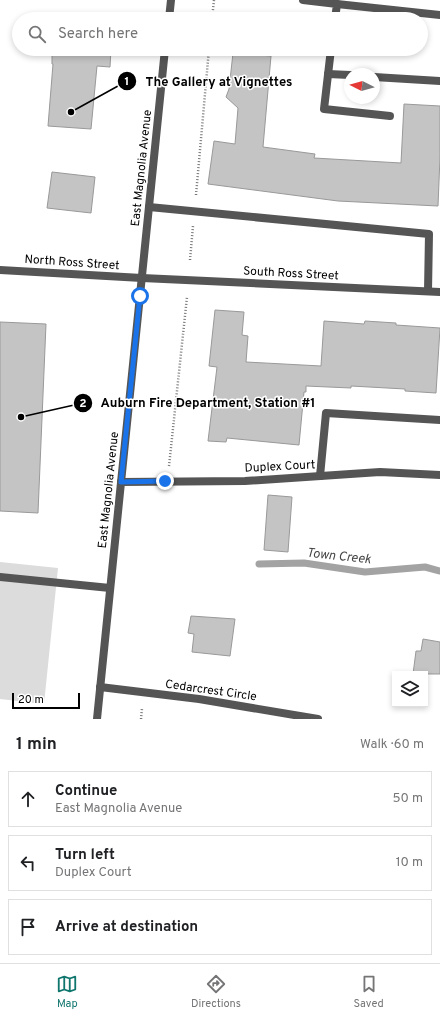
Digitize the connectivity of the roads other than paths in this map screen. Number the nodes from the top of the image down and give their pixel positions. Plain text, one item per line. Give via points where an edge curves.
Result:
1 (171, 0) edge
2 (303, 0) edge
3 (337, 4) junction
4 (170, 12) edge
5 (336, 12) edge
6 (412, 12) edge
7 (428, 14) edge
8 (440, 15) edge
9 (165, 56) edge
10 (330, 56) edge
11 (328, 74) junction
12 (344, 75) edge
13 (380, 77) edge
14 (440, 82) edge
15 (390, 116) dead end
16 (149, 207) junction
17 (0, 270) edge
18 (142, 278) junction
19 (428, 291) junction
20 (440, 292) edge
21 (440, 420) edge
22 (440, 475) edge
23 (320, 476) junction
24 (121, 482) junction
25 (0, 577) edge
26 (110, 588) junction
27 (100, 687) junction
28 (97, 719) edge
29 (318, 719) edge

1 - 4 street
2 - 3 street
3 - 5 street
3 - 6 street
7 - 8 street
9 - 16 street, East Magnolia Avenue
10 - 11 street
11 - 12 street
11 - 15 street via 324,109
13 - 14 street
16 - 18 street, East Magnolia Avenue
16 - 19 street via 429,234
17 - 18 street, North Ross Street
18 - 19 street, South Ross Street
18 - 24 street, East Magnolia Avenue
19 - 20 street, South Ross Street
21 - 23 street via 326,413
22 - 23 street, Duplex Court via 380,472
23 - 24 street, Duplex Court
24 - 26 street, East Magnolia Avenue
25 - 26 street
26 - 27 street, East Magnolia Avenue
27 - 28 street, East Magnolia Avenue
27 - 29 street, Cedarcrest Circle via 199,699

